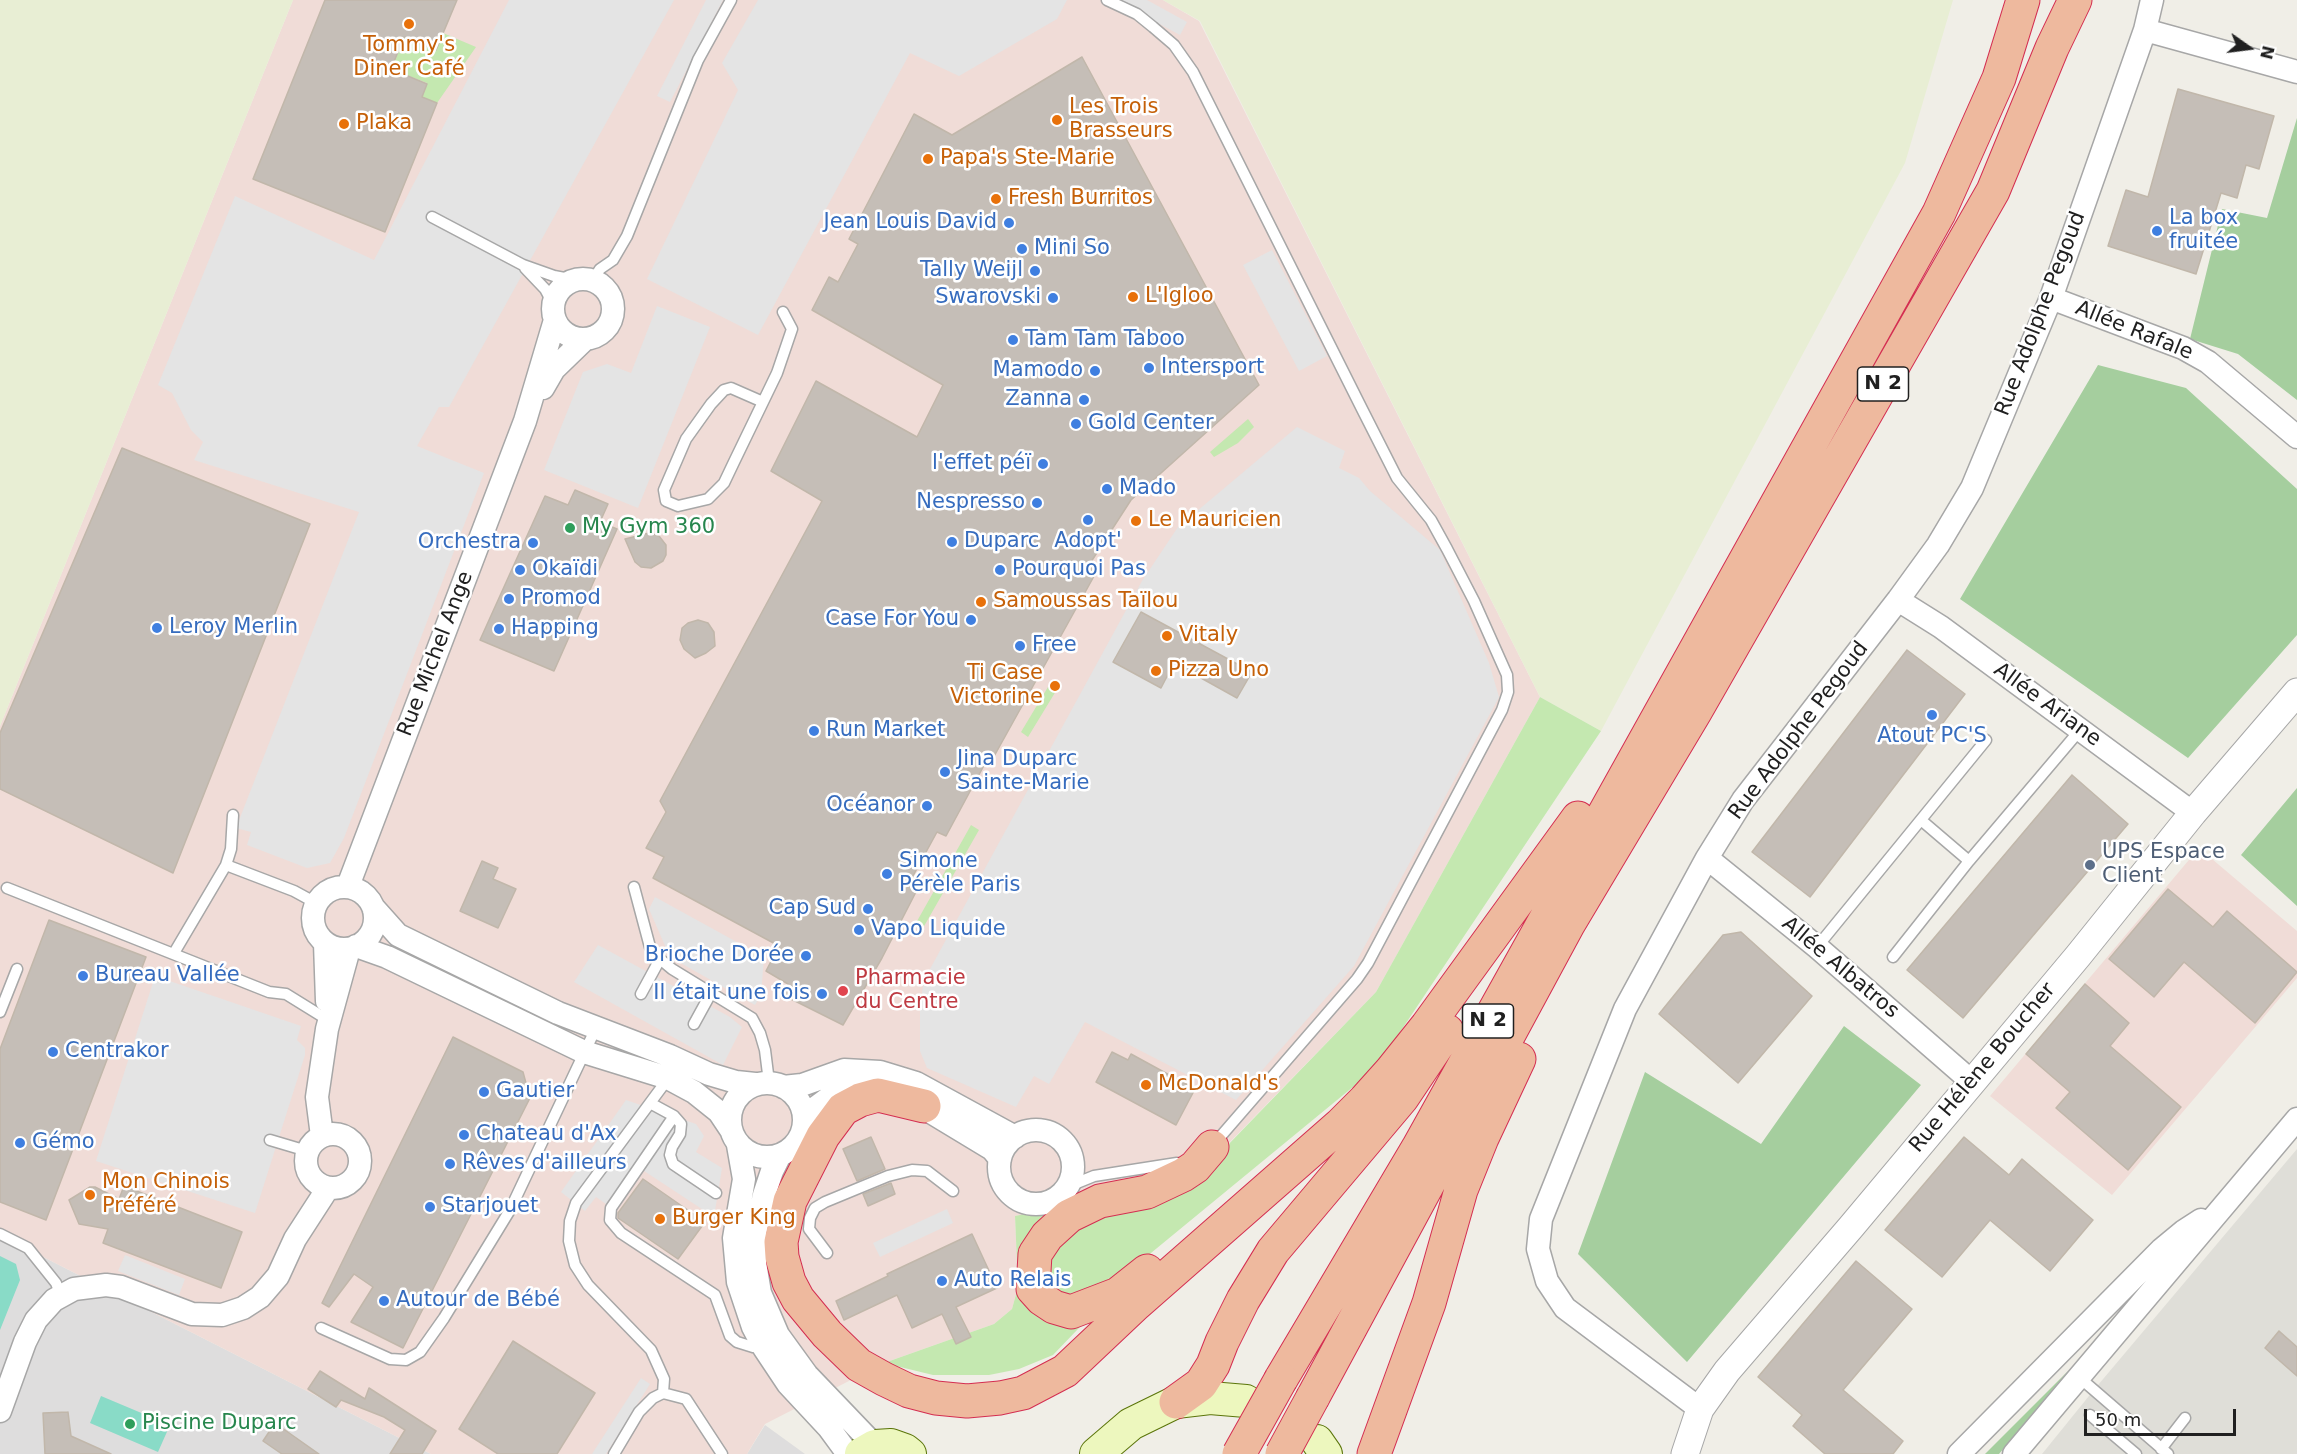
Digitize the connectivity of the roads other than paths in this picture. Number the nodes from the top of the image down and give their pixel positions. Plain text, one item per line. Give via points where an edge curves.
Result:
1 (731, 0) edge
2 (1107, 0) edge
3 (2023, 0) edge
4 (2064, 0) edge
5 (2075, 0) edge
6 (2152, 0) edge
7 (2145, 30) junction
8 (2052, 48) junction
9 (2297, 72) edge
10 (432, 217) dead end
11 (523, 266) junction
12 (584, 280) junction
13 (2051, 298) junction
14 (554, 312) junction
15 (783, 312) dead end
16 (585, 339) junction
17 (763, 402) junction
18 (525, 421) junction
19 (2297, 437) edge
20 (1898, 600) junction
21 (1690, 660) junction
22 (2297, 692) edge
23 (1695, 712) junction
24 (2080, 730) junction
25 (1986, 740) dead end
26 (2193, 813) junction
27 (233, 815) dead end
28 (1578, 818) junction
29 (1921, 820) junction
30 (1707, 858) junction
31 (1969, 861) junction
32 (226, 865) junction
33 (348, 886) junction
34 (634, 887) dead end
35 (7, 888) dead end
36 (316, 903) junction
37 (373, 907) junction
38 (325, 942) junction
39 (1817, 947) junction
40 (352, 948) junction
41 (174, 953) junction
42 (1893, 957) dead end
43 (660, 959) junction
44 (17, 969) dead end
45 (711, 993) junction
46 (641, 994) dead end
47 (0, 1012) edge
48 (328, 1020) junction
49 (694, 1024) dead end
50 (596, 1028) junction
51 (584, 1052) junction
52 (674, 1069) junction
53 (321, 1079) junction
54 (1971, 1081) junction
55 (769, 1084) junction
56 (650, 1103) junction
57 (924, 1106) junction
58 (674, 1116) junction
59 (804, 1116) junction
60 (2297, 1119) edge
61 (347, 1137) junction
62 (734, 1137) junction
63 (1015, 1137) junction
64 (270, 1140) dead end
65 (314, 1144) junction
66 (1212, 1147) junction
67 (780, 1155) junction
68 (1000, 1159) junction
69 (319, 1182) junction
70 (1067, 1187) junction
71 (953, 1191) dead end
72 (716, 1193) dead end
73 (2222, 1207) junction
74 (1227, 1222) junction
75 (0, 1234) edge
76 (827, 1253) dead end
77 (61, 1296) junction
78 (321, 1328) dead end
79 (764, 1348) junction
80 (2080, 1378) junction
81 (663, 1393) junction
82 (1246, 1401) dead end
83 (1176, 1402) junction
84 (1701, 1409) junction
85 (0, 1411) edge
86 (2090, 1415) dead end
87 (2185, 1418) dead end
88 (861, 1451) edge
89 (2164, 1451) edge
90 (614, 1454) edge
91 (722, 1454) edge
92 (910, 1454) edge
93 (1096, 1454) edge
94 (1239, 1454) edge
95 (1282, 1454) edge
96 (1374, 1454) edge
97 (1685, 1454) edge
98 (1959, 1454) edge
99 (2014, 1454) edge
100 (2136, 1454) edge

1 - 12 lane via 698,60 627,236 613,260
2 - 66 lane via 1137,14 1160,33 1193,72 1362,409 1398,478 1431,520 1447,549 1507,675 1508,692 1502,710 1368,963
3 - 21 highway, N 2 via 1999,78 1940,213
4 - 8 highway, N 2
5 - 8 highway
6 - 7 street, Rue Adolphe Pegoud
7 - 9 street
7 - 13 street, Rue Adolphe Pegoud
8 - 23 highway, N 2 via 1993,191
10 - 11 lane
11 - 12 lane
11 - 14 lane via 545,289
12 - 14 street, Rue Michel Ange via 560,288
12 - 16 street, Rue Michel Ange via 601,285 608,292 613,312 606,328
13 - 19 street, Allée Rafale via 2183,348 2208,362
13 - 20 street, Rue Adolphe Pegoud via 1972,488 1938,545
14 - 16 street via 559,329
14 - 18 street, Rue Michel Ange
15 - 17 lane via 792,329
16 - 18 street, Rue Michel Ange via 554,369
17 - 17 lane via 724,483 708,499 678,506 666,501 664,490 686,439 724,390 731,388
18 - 33 street, Rue Michel Ange
20 - 24 street, Allée Ariane via 1941,627
20 - 30 street, Rue Adolphe Pegoud via 1743,800
21 - 28 highway via 1632,724
21 - 94 highway, N 2, bridge via 1418,1148
22 - 26 street, Rue Hélène Boucher
23 - 95 highway, N 2, bridge via 1569,923
23 - 96 highway via 1656,800 1531,1032 1482,1138 1461,1190 1413,1350
24 - 26 street, Allée Ariane
24 - 31 lane
25 - 29 lane
26 - 54 street, Rue Hélène Boucher
27 - 32 lane
28 - 74 highway via 1391,1071 1340,1125
28 - 83 highway via 1523,917 1414,1081 1273,1251 1243,1300 1202,1384
29 - 31 lane
29 - 39 lane
30 - 39 street, Allée Albatros
30 - 84 street, Rue Adolphe Pegoud via 1625,1009 1541,1219 1538,1249 1547,1281 1565,1308
31 - 42 lane
32 - 36 lane
32 - 41 lane
33 - 36 street via 329,890
33 - 37 street via 363,893
34 - 43 lane via 650,947
35 - 41 lane
36 - 38 street via 313,924
37 - 40 street via 373,930 366,940
37 - 50 street via 398,935
38 - 40 street via 332,947
38 - 48 street
39 - 54 street, Allée Albatros
40 - 48 street
40 - 51 street via 387,957
41 - 48 lane via 269,992 286,994
43 - 45 lane
43 - 46 lane
44 - 47 lane
45 - 49 lane
45 - 55 lane via 752,1018 765,1050
48 - 53 street
50 - 51 lane
50 - 52 street
51 - 52 street
51 - 78 lane via 510,1210 420,1352 406,1360 390,1359
52 - 55 street via 736,1082
52 - 56 lane
52 - 62 street via 718,1112
53 - 61 street via 337,1123
53 - 65 street
54 - 84 street, Rue Hélène Boucher via 1726,1371
55 - 59 street via 797,1099
55 - 62 street via 737,1097 729,1119
55 - 63 street via 802,1085 844,1070 880,1072 916,1083
56 - 58 lane
56 - 81 lane via 576,1203 569,1241 575,1265 588,1285 651,1350 664,1379
57 - 59 street via 873,1085 854,1086 838,1091
57 - 68 street via 992,1149
57 - 74 highway via 878,1095 843,1109 823,1136 790,1201 781,1242 789,1282 827,1334 859,1365 909,1391 967,1401 1023,1393 1047,1382 1089,1350
58 - 72 lane via 681,1124 670,1155 673,1164
58 - 79 lane via 611,1208 610,1220 621,1233 715,1295 730,1336 737,1342
59 - 67 street via 798,1140
60 - 73 street
61 - 65 street via 339,1134
61 - 69 street via 359,1152 358,1170 347,1184 338,1188
62 - 67 street via 757,1157
62 - 79 street via 744,1179 734,1238 738,1282
63 - 68 street via 1005,1146
63 - 70 street via 1038,1130 1055,1136 1068,1148 1072,1175
64 - 65 lane
65 - 69 street via 306,1165
66 - 70 lane via 1186,1161 1094,1176
66 - 74 highway via 1183,1175 1147,1192 1100,1201 1069,1216 1047,1236 1035,1254 1033,1289 1054,1308 1071,1312 1118,1294 1171,1253
67 - 88 street via 764,1195 755,1234 760,1293 778,1335
68 - 70 street via 999,1173 1006,1190 1020,1201 1037,1204 1054,1200
69 - 77 street via 279,1276 260,1297 243,1308 222,1315 192,1314 106,1285 74,1289
71 - 76 lane via 927,1171 912,1170 825,1202 815,1208 809,1229
73 - 80 street
73 - 98 street via 2161,1250
75 - 77 lane via 28,1248 56,1283
77 - 85 street via 36,1320
79 - 88 street via 788,1384 829,1428
80 - 89 lane
80 - 99 street
81 - 90 lane via 639,1412
81 - 91 lane via 686,1399
82 - 83 main road via 1210,1398
83 - 93 main road via 1131,1424
84 - 97 street, Rue Hélène Boucher
86 - 100 lane
87 - 89 lane
88 - 92 main road via 891,1445

